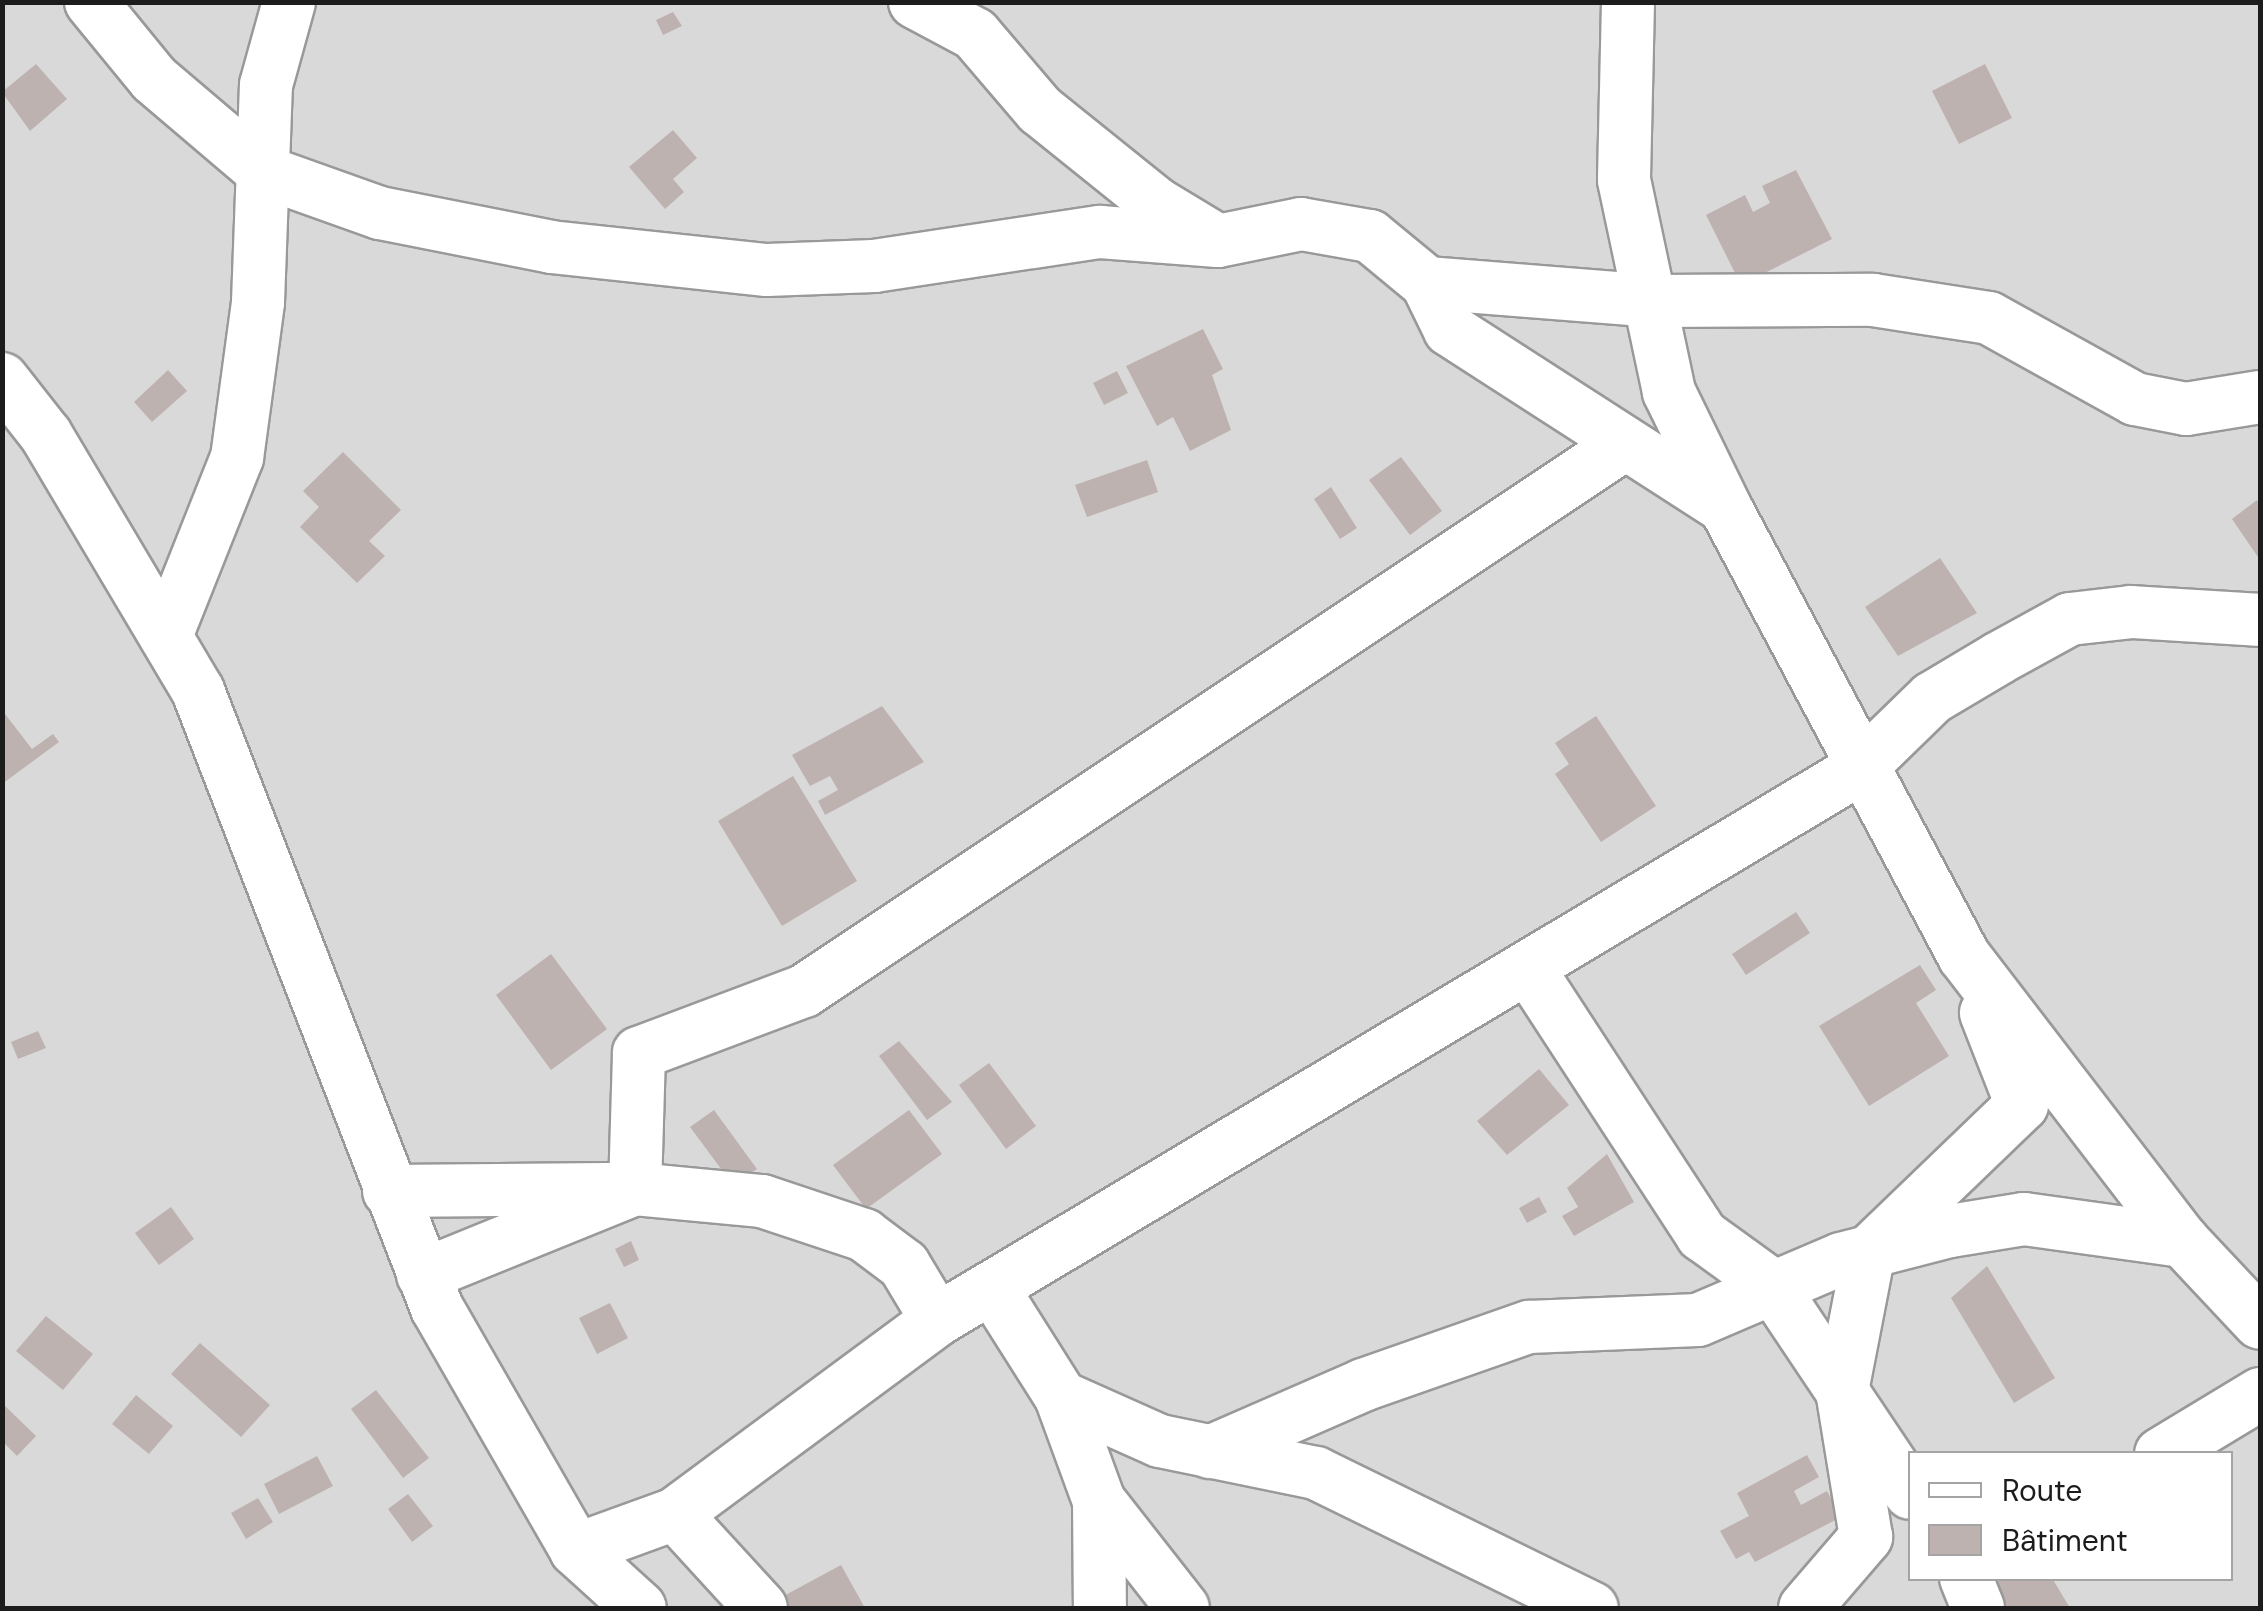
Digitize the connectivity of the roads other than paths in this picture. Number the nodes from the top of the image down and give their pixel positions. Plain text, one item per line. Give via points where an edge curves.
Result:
1 (90, 2) edge
2 (289, 2) edge
3 (915, 2) edge
4 (1628, 2) edge
5 (971, 18) edge
6 (262, 172) junction
7 (1218, 241) junction
8 (1427, 283) junction
9 (1656, 301) junction
10 (2, 380) edge
11 (2260, 397) edge
12 (1620, 447) junction
13 (1725, 508) junction
14 (2260, 620) edge
15 (166, 636) junction
16 (1859, 769) junction
17 (1964, 956) junction
18 (1528, 968) junction
19 (635, 1189) junction
20 (389, 1191) junction
21 (2183, 1241) junction
22 (1868, 1252) junction
23 (423, 1275) junction
24 (1771, 1285) junction
25 (994, 1291) junction
26 (937, 1320) junction
27 (2260, 1323) edge
28 (1842, 1391) junction
29 (2260, 1394) edge
30 (1060, 1397) junction
31 (2166, 1451) edge
32 (1210, 1452) junction
33 (1908, 1489) edge
34 (1099, 1500) junction
35 (675, 1514) junction
36 (576, 1550) junction
37 (1967, 1581) edge
38 (640, 1608) edge
39 (760, 1608) edge
40 (1100, 1608) edge
41 (1183, 1608) edge
42 (1592, 1608) edge
43 (1805, 1608) edge
44 (1978, 1608) edge

1 - 6 street via 154,79
2 - 6 street via 266,85
3 - 5 street
4 - 9 street via 1624,180
5 - 7 street via 1040,110
6 - 7 street via 380,213 551,247 767,270 874,266 1100,232
6 - 15 street via 238,458
7 - 8 street via 1300,224 1370,236
8 - 9 street
8 - 12 street via 1450,330
9 - 11 street via 1873,300 1989,318 2135,399 2186,408
9 - 13 street via 1670,392
10 - 15 street via 46,435
12 - 13 street
12 - 19 street via 804,991 639,1053
13 - 16 street
14 - 16 street via 2131,612 2070,619 1932,698
15 - 20 street via 198,692
16 - 17 street
16 - 18 street
17 - 21 street
17 - 22 street via 2022,1105
18 - 24 street via 1702,1235
18 - 25 street
19 - 20 street
19 - 23 street
19 - 26 street via 762,1201 864,1234 904,1264
20 - 23 street
21 - 22 street via 2024,1220
21 - 27 street
22 - 24 street
22 - 28 street
23 - 36 street
24 - 28 street
24 - 32 street via 1698,1320 1529,1328 1363,1384
25 - 26 street
25 - 30 street
26 - 35 street
28 - 33 street
28 - 43 street via 1866,1537
29 - 31 street
30 - 32 street
30 - 34 street
32 - 42 street via 1316,1473
34 - 40 street
34 - 41 street
35 - 36 street
35 - 39 street
36 - 38 street
37 - 44 street

